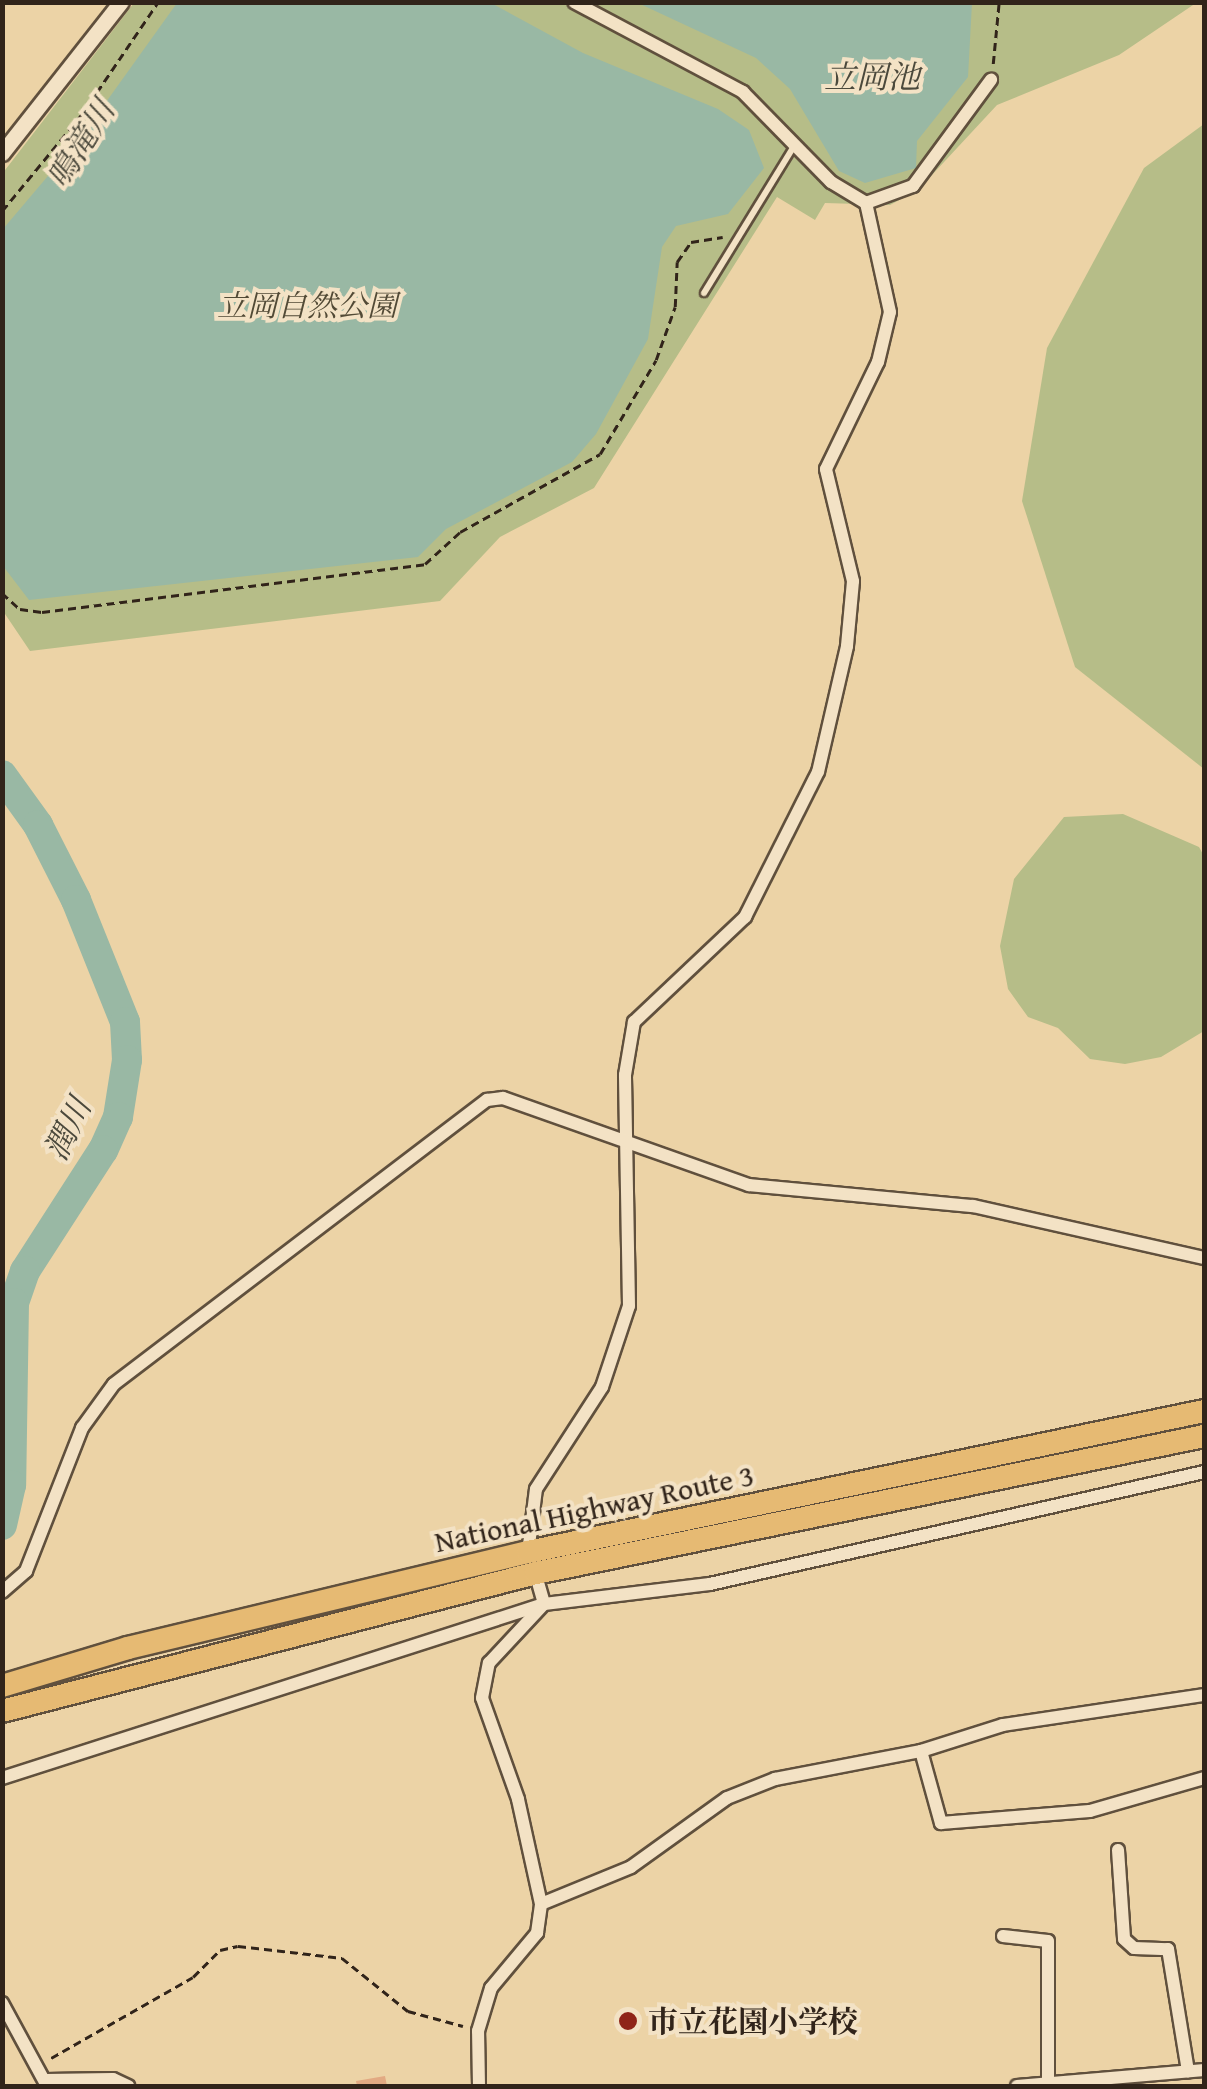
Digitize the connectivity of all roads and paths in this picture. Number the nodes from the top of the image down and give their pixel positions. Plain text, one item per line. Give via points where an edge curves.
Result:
1 (120, 2) edge
2 (158, 2) edge
3 (574, 2) edge
4 (999, 2) edge
5 (992, 80) joint
6 (794, 144) junction
7 (2, 153) edge
8 (866, 203) junction
9 (2, 211) edge
10 (739, 236) junction
11 (704, 293) dead end
12 (2, 593) edge
13 (627, 1138) junction
14 (1204, 1258) edge
15 (1204, 1411) edge
16 (1204, 1436) edge
17 (1204, 1472) edge
18 (532, 1563) junction
19 (2, 1592) edge
20 (544, 1604) junction
21 (2, 1686) edge
22 (1204, 1695) edge
23 (2, 1711) edge
24 (921, 1751) junction
25 (2, 1778) edge
26 (1204, 1778) edge
27 (1118, 1850) dead end
28 (541, 1904) junction
29 (1003, 1936) dead end
30 (2, 2003) edge
31 (478, 2031) junction
32 (38, 2066) junction
33 (1204, 2070) edge
34 (1188, 2071) junction
35 (1048, 2082) junction
36 (46, 2083) edge
37 (128, 2086) edge
38 (479, 2086) edge
39 (1017, 2086) edge

1 - 7 street
2 - 9 path via 60,145
3 - 6 street via 712,71
4 - 5 path
5 - 8 street via 913,186
6 - 8 street via 832,182
6 - 10 lane
8 - 13 street via 890,312 878,362 826,469 853,581 832,722 807,802 744,917 634,1022 625,1074
10 - 11 lane
10 - 12 path via 691,242 677,262 675,307 656,360 600,454 460,532 426,564 42,612 20,609
13 - 14 street via 749,1185 973,1206
13 - 18 street via 629,1306 602,1386 536,1489
13 - 19 street via 503,1098 487,1100 114,1384 82,1428 26,1571
15 - 18 highway, National Highway Route 3
16 - 18 highway, National Highway Route 3
17 - 20 street via 710,1584
18 - 20 street
18 - 21 highway, National Highway Route 3 via 128,1648
18 - 23 highway, National Highway Route 3
20 - 25 street
20 - 28 street via 489,1663 482,1698 518,1800
22 - 24 street via 1003,1725
24 - 26 street via 941,1823 1090,1811
24 - 28 street via 775,1779 727,1798 631,1868
27 - 34 street via 1124,1938 1134,1948 1168,1949
28 - 31 street via 537,1933 491,1988
29 - 35 street via 1048,1941
30 - 32 street
31 - 32 path via 408,2011 342,1958 238,1946 220,1950 194,1977
31 - 38 street
32 - 36 street
33 - 34 street
34 - 35 street
35 - 39 street
36 - 37 street via 113,2079

